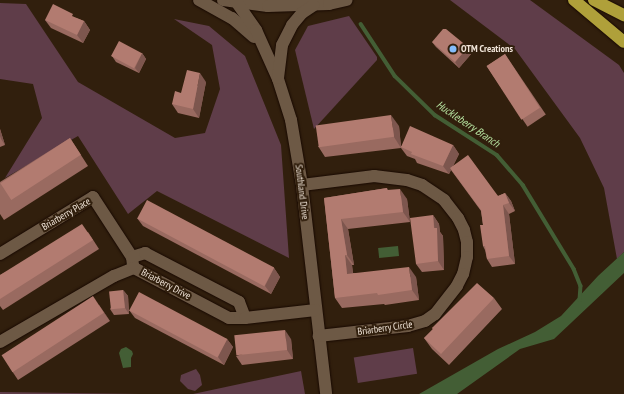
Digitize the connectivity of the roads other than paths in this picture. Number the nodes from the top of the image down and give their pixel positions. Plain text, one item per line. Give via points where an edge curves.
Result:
1 (199, 0) edge
2 (223, 0) edge
3 (348, 0) edge
4 (574, 0) edge
5 (594, 0) edge
6 (236, 1) edge
7 (314, 5) junction
8 (624, 15) edge
9 (624, 42) edge
10 (263, 46) junction
11 (278, 79) junction
12 (302, 185) junction
13 (0, 254) edge
14 (133, 262) junction
15 (316, 310) junction
16 (245, 318) junction
17 (319, 336) junction
18 (0, 342) edge
19 (326, 394) edge

1 - 10 street via 232,18
2 - 6 street
3 - 7 street
4 - 9 highway
5 - 8 highway
6 - 7 street via 268,6
6 - 10 street, Southland Drive via 256,30
7 - 11 street via 302,13 292,25 282,45
10 - 11 street, Southland Drive
11 - 12 street, Southland Drive via 291,120
12 - 15 street, Southland Drive
12 - 17 street, Briarberry Circle via 374,176 407,180 444,200 458,218 467,242 464,274 435,314 425,321 408,326
13 - 14 street, Briarberry Place via 93,197
14 - 16 street, Briarberry Drive via 229,318
14 - 16 street, Briarberry Drive via 145,253 239,302
14 - 18 street via 114,276
15 - 16 street, Briarberry Drive
15 - 17 street, Southland Drive
17 - 19 street, Southland Drive

